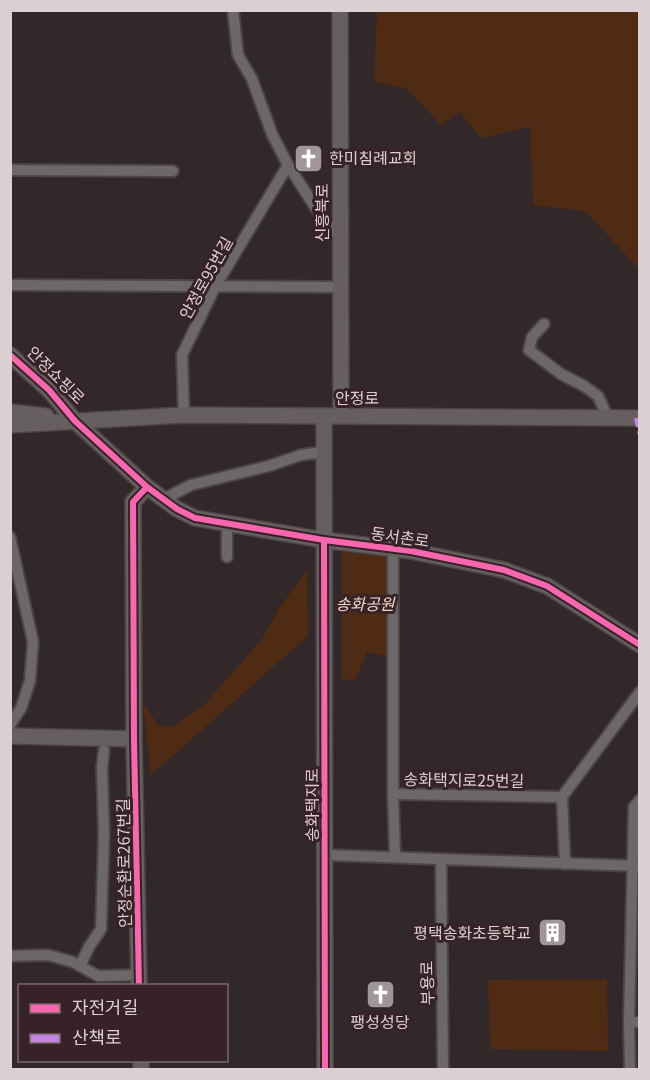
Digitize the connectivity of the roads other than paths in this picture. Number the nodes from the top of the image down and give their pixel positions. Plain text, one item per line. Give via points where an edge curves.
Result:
1 (233, 10) edge
2 (340, 10) edge
3 (288, 165) junction
4 (10, 170) edge
5 (172, 171) dead end
6 (340, 237) junction
7 (10, 285) edge
8 (215, 287) junction
9 (340, 287) junction
10 (544, 324) dead end
11 (10, 355) edge
12 (10, 412) edge
13 (184, 415) junction
14 (324, 416) junction
15 (341, 416) junction
16 (608, 418) junction
17 (639, 418) edge
18 (75, 421) junction
19 (10, 425) edge
20 (324, 452) junction
21 (147, 487) junction
22 (162, 500) junction
23 (226, 524) junction
24 (10, 537) edge
25 (324, 540) junction
26 (393, 550) junction
27 (227, 557) dead end
28 (639, 645) edge
29 (639, 692) edge
30 (10, 725) edge
31 (10, 736) edge
32 (134, 740) junction
33 (104, 750) dead end
34 (393, 794) junction
35 (562, 796) junction
36 (639, 800) edge
37 (326, 855) junction
38 (395, 856) junction
39 (441, 859) junction
40 (565, 864) junction
41 (636, 866) edge
42 (10, 956) edge
43 (80, 966) junction
44 (139, 980) edge
45 (634, 1022) edge
46 (325, 1070) edge
47 (443, 1070) edge
48 (630, 1070) edge

1 - 3 street via 238,55
2 - 6 street, 신흥북로
3 - 6 street via 321,216
3 - 8 street, 안정로95번길
4 - 5 street
6 - 9 street, 신흥북로
7 - 8 street
8 - 9 street
8 - 13 street, 안정로95번길 via 182,355
9 - 15 street, 신흥북로
10 - 16 street via 532,336 529,350 598,396
11 - 18 street, 안정쇼핑로 via 49,390
12 - 18 street, 안정로
13 - 14 street, 안정로
13 - 18 street, 안정로
14 - 15 street, 안정로
14 - 20 street, 송화택지로
15 - 16 street, 안정로
16 - 17 street, 안정로
18 - 19 street, 안정로
18 - 21 street, 동서촌로
20 - 22 street via 191,485
20 - 25 street, 송화택지로
21 - 22 street, 동서촌로
21 - 32 street via 133,502
22 - 23 street, 동서촌로 via 195,518
23 - 25 street, 동서촌로
23 - 27 street
24 - 30 street via 33,642 30,681
25 - 26 street, 동서촌로
25 - 37 street, 송화택지로
26 - 28 street, 동서촌로 via 504,570 537,582
26 - 34 street, 동서촌로
29 - 35 street
31 - 32 street
32 - 44 street, 안정순환로267번길
33 - 43 street via 101,929
34 - 35 street, 송화택지로25번길
34 - 38 street, 송화택지로25번길
35 - 40 street
36 - 41 street via 634,807
37 - 38 street
37 - 46 street, 송화택지로
38 - 39 street
39 - 40 street
39 - 47 street, 부용로
40 - 41 street
41 - 45 street
42 - 43 street via 48,955
43 - 44 street via 98,976
45 - 48 street

